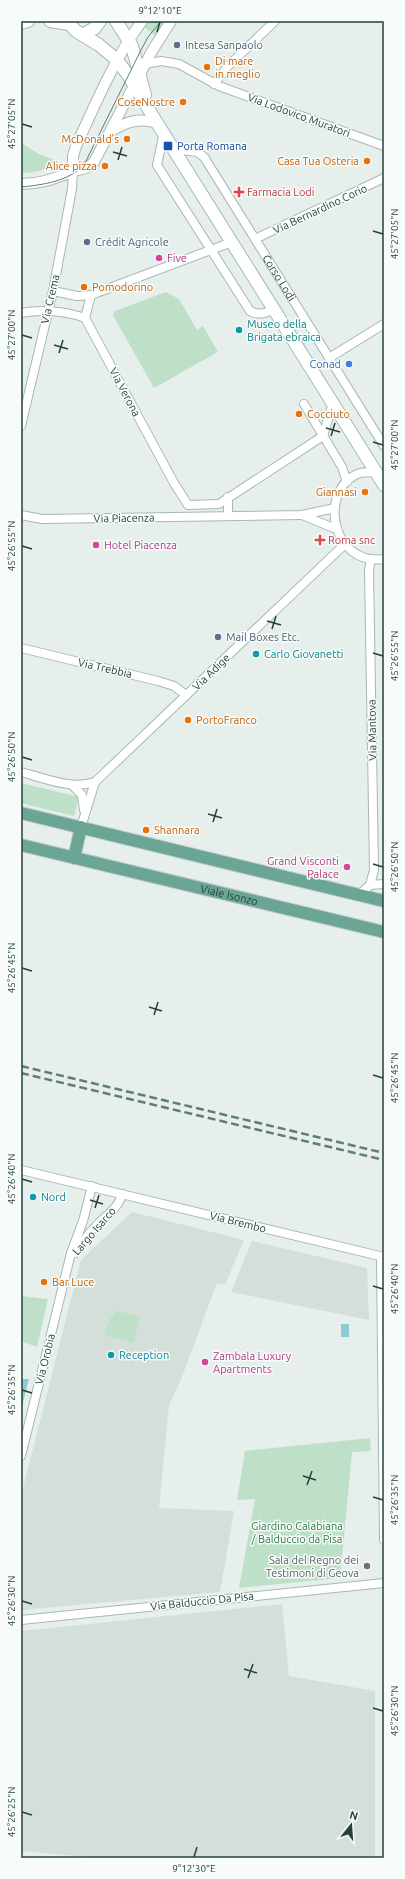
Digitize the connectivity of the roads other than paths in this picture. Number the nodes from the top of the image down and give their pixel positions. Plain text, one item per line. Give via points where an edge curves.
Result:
1 (28, 21) edge
2 (50, 21) edge
3 (100, 21) edge
4 (116, 21) edge
5 (142, 21) edge
6 (171, 21) edge
7 (275, 21) edge
8 (68, 22) edge
9 (21, 23) edge
10 (82, 35) junction
11 (129, 39) junction
12 (117, 60) junction
13 (139, 74) junction
14 (214, 84) junction
15 (160, 128) junction
16 (111, 131) junction
17 (384, 146) edge
18 (174, 149) junction
19 (73, 172) junction
20 (384, 178) edge
21 (21, 184) edge
22 (255, 239) junction
23 (232, 242) junction
24 (210, 251) junction
25 (53, 291) junction
26 (91, 295) junction
27 (274, 309) junction
28 (48, 311) junction
29 (21, 313) edge
30 (85, 318) junction
31 (384, 324) edge
32 (329, 358) junction
33 (333, 403) junction
34 (304, 404) dead end
35 (21, 426) edge
36 (323, 436) junction
37 (384, 446) edge
38 (380, 473) edge
39 (347, 482) junction
40 (384, 485) edge
41 (228, 497) junction
42 (336, 508) junction
43 (21, 515) edge
44 (228, 516) junction
45 (302, 516) junction
46 (336, 529) junction
47 (344, 545) junction
48 (371, 559) junction
49 (384, 559) edge
50 (21, 648) edge
51 (186, 695) junction
52 (21, 772) edge
53 (95, 782) junction
54 (72, 784) junction
55 (21, 813) edge
56 (84, 813) junction
57 (81, 827) junction
58 (21, 845) edge
59 (74, 858) junction
60 (384, 884) edge
61 (370, 885) junction
62 (359, 895) junction
63 (384, 901) edge
64 (384, 932) edge
65 (21, 1170) edge
66 (92, 1186) junction
67 (122, 1194) junction
68 (86, 1211) junction
69 (98, 1224) junction
70 (382, 1257) edge
71 (68, 1262) junction
72 (21, 1456) edge
73 (383, 1466) edge
74 (384, 1527) edge
75 (384, 1540) edge
76 (384, 1583) edge
77 (21, 1620) edge

1 - 9 main road
2 - 8 main road
3 - 10 main road via 95,28
4 - 11 main road
5 - 11 street
6 - 13 street
7 - 14 street via 228,66
8 - 10 main road
10 - 12 main road via 104,48
11 - 12 street
11 - 13 main road
12 - 13 main road
12 - 19 street via 76,146
13 - 14 street, Via Lodovico Muratori via 161,61 172,62
13 - 15 main road via 144,95
13 - 16 street
14 - 17 street, Via Lodovico Muratori
15 - 16 street via 146,120 135,120
15 - 18 main road, Corso Lodi
15 - 24 street, Corso Lodi via 157,165
16 - 19 street via 94,162
18 - 22 street, Corso Lodi via 194,151 202,155
18 - 23 main road, Corso Lodi
19 - 21 street via 41,183
19 - 25 street, Via Crema
20 - 22 street, Via Bernardino Corio
22 - 32 street, Corso Lodi
23 - 24 street
23 - 27 main road, Corso Lodi
24 - 26 street
24 - 27 street, Corso Lodi via 250,311 265,314
25 - 26 street via 77,296
25 - 28 street, Via Crema
26 - 30 street
27 - 33 main road, Corso Lodi
28 - 29 street
28 - 30 street
28 - 35 street, Via Crema
30 - 41 street, Via Verona via 182,498 188,505 215,505
31 - 32 street
32 - 37 street, Corso Lodi
33 - 36 street
33 - 38 main road, Corso Lodi
34 - 36 street
36 - 39 street via 342,467
36 - 41 street
38 - 39 street via 362,473
38 - 40 main road, Corso Lodi
39 - 42 street via 339,495
41 - 44 street
42 - 45 street, Via Piacenza
42 - 46 street
43 - 44 street, Via Piacenza via 42,519
44 - 45 street, Via Piacenza
45 - 46 street, Via Piacenza
46 - 47 street
47 - 48 street via 356,554
47 - 51 street, Via Adige
48 - 49 street
48 - 61 street, Via Mantova via 369,570 374,864
50 - 51 street, Via Trebbia via 158,681 174,686
51 - 53 street, Via Adige
52 - 54 street
53 - 54 street via 86,785
53 - 56 street
54 - 56 street via 82,795
55 - 57 main road
56 - 57 street
57 - 59 main road
57 - 62 main road
58 - 59 main road, Viale Isonzo
59 - 64 main road, Viale Isonzo
60 - 61 street
61 - 62 street
62 - 63 main road
65 - 66 street, Via Brembo
66 - 67 street, Via Brembo
66 - 68 street, Largo Isarco
67 - 69 street, Largo Isarco via 116,1207
67 - 70 street, Via Brembo
68 - 69 street via 91,1221
68 - 71 street, Largo Isarco
69 - 71 street, Largo Isarco
70 - 73 street
71 - 72 street, Via Orobia
73 - 74 street
74 - 75 street
76 - 77 street, Via Balduccio Da Pisa

